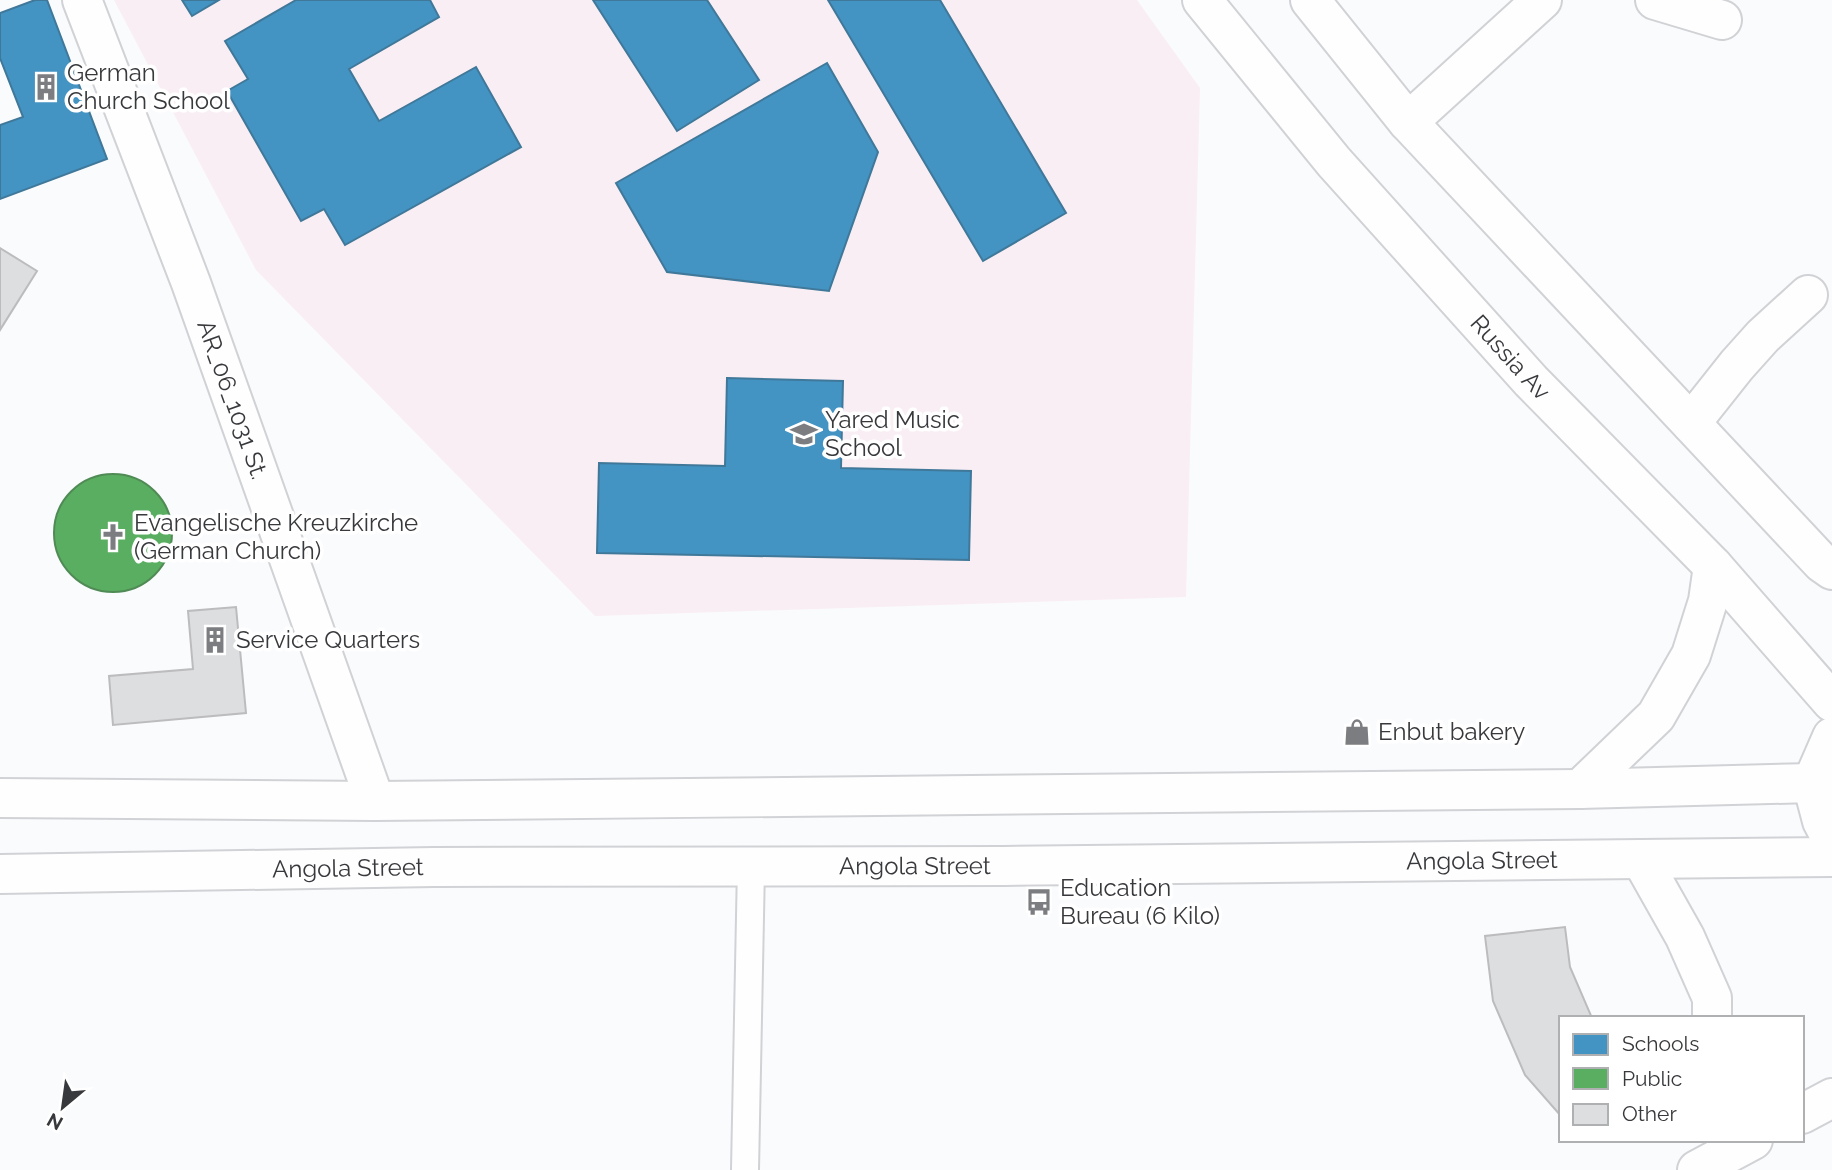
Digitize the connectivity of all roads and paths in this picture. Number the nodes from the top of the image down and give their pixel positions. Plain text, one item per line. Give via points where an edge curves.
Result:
1 (82, 0) edge
2 (1202, 0) edge
3 (1310, 0) edge
4 (1542, 0) edge
5 (1656, 0) edge
6 (1722, 20) dead end
7 (1408, 122) junction
8 (1808, 295) dead end
9 (1691, 424) junction
10 (1713, 566) junction
11 (1832, 570) edge
12 (1832, 702) edge
13 (1832, 737) edge
14 (1812, 783) junction
15 (1580, 789) junction
16 (0, 798) edge
17 (375, 801) junction
18 (1832, 840) edge
19 (1832, 857) edge
20 (1641, 859) junction
21 (751, 866) junction
22 (0, 874) edge
23 (1712, 1016) edge
24 (1832, 1098) edge
25 (1804, 1113) edge
26 (1699, 1142) edge
27 (1749, 1142) edge
28 (745, 1170) edge
29 (1696, 1170) edge

1 - 17 main road, AR_06_1031 St. via 191,283
2 - 10 main road, Russia Av via 1334,162 1513,361
3 - 7 main road
4 - 7 main road
5 - 6 main road
7 - 9 main road
8 - 9 main road via 1763,336
9 - 11 main road
10 - 12 main road, Russia Av
10 - 15 main road via 1708,601 1691,655 1656,716
13 - 14 main road
14 - 15 main road
14 - 18 main road
15 - 17 main road
16 - 17 main road
19 - 20 main road, Angola Street
20 - 21 main road, Angola Street
20 - 23 main road via 1685,937 1712,998
21 - 22 main road, Angola Street
21 - 28 lane
24 - 25 main road
26 - 29 main road
27 - 29 main road

